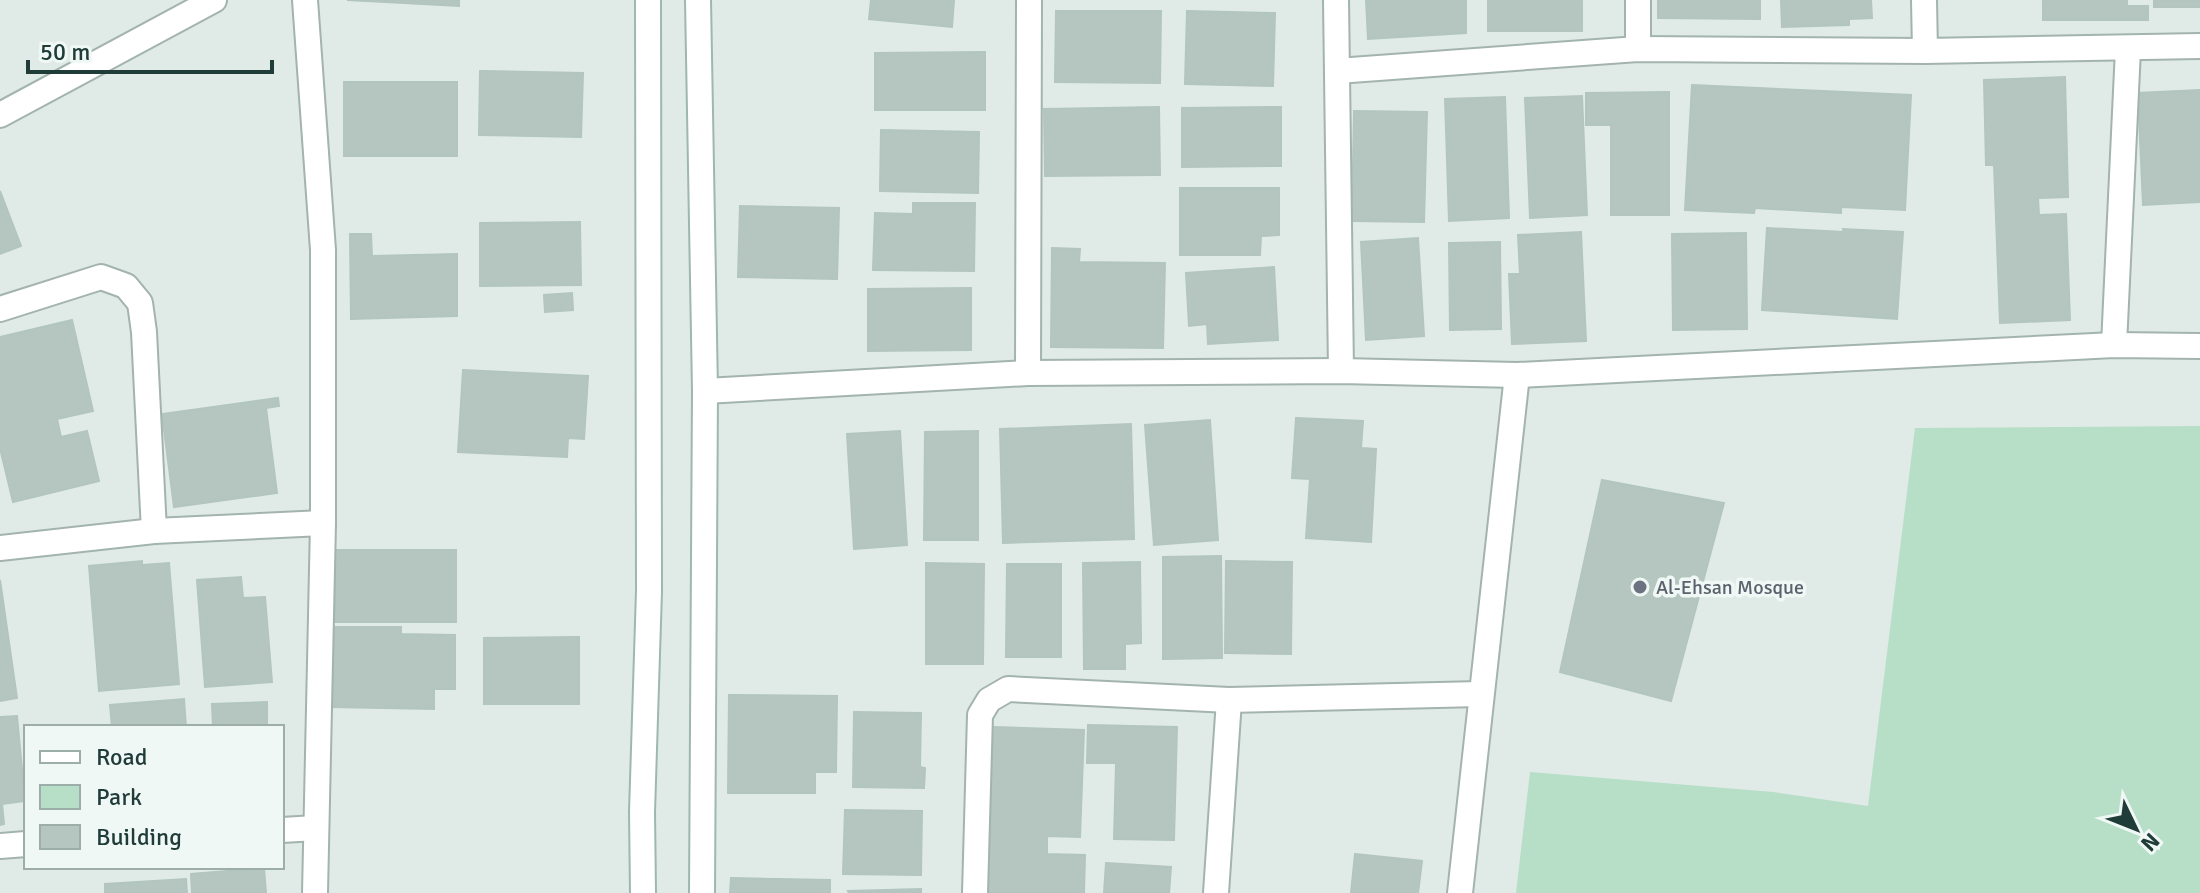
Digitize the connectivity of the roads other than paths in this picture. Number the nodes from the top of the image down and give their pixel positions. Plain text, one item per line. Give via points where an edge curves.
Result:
1 (214, 0) edge
2 (305, 0) edge
3 (648, 0) edge
4 (698, 0) edge
5 (1029, 0) edge
6 (1336, 0) edge
7 (1638, 0) edge
8 (1924, 0) edge
9 (2200, 46) edge
10 (1638, 49) junction
11 (2128, 49) junction
12 (1925, 51) junction
13 (1337, 71) junction
14 (0, 115) edge
15 (0, 309) edge
16 (2114, 345) junction
17 (2200, 346) edge
18 (1341, 371) junction
19 (1028, 373) junction
20 (1517, 375) junction
21 (705, 391) junction
22 (323, 523) junction
23 (154, 531) junction
24 (0, 548) edge
25 (1480, 694) junction
26 (1229, 700) junction
27 (316, 828) junction
28 (284, 830) edge
29 (24, 844) edge
30 (0, 846) edge
31 (315, 893) edge
32 (643, 893) edge
33 (702, 893) edge
34 (975, 893) edge
35 (1216, 893) edge
36 (1460, 893) edge

1 - 14 street
2 - 22 street via 323,250
3 - 32 street via 649,591
4 - 21 street
5 - 19 street
6 - 13 street
7 - 10 street
8 - 12 street
9 - 11 street
10 - 12 street
10 - 13 street
11 - 12 street
11 - 16 street
13 - 18 street
15 - 23 street via 101,277 126,286 140,303
16 - 17 street
16 - 20 street
18 - 19 street
18 - 20 street
19 - 21 street
20 - 25 street
21 - 33 street
22 - 23 street
22 - 27 street
23 - 24 street
25 - 26 street
25 - 36 street
26 - 34 street via 1008,689 989,700 980,715
26 - 35 street
27 - 28 street
27 - 31 street
29 - 30 street

